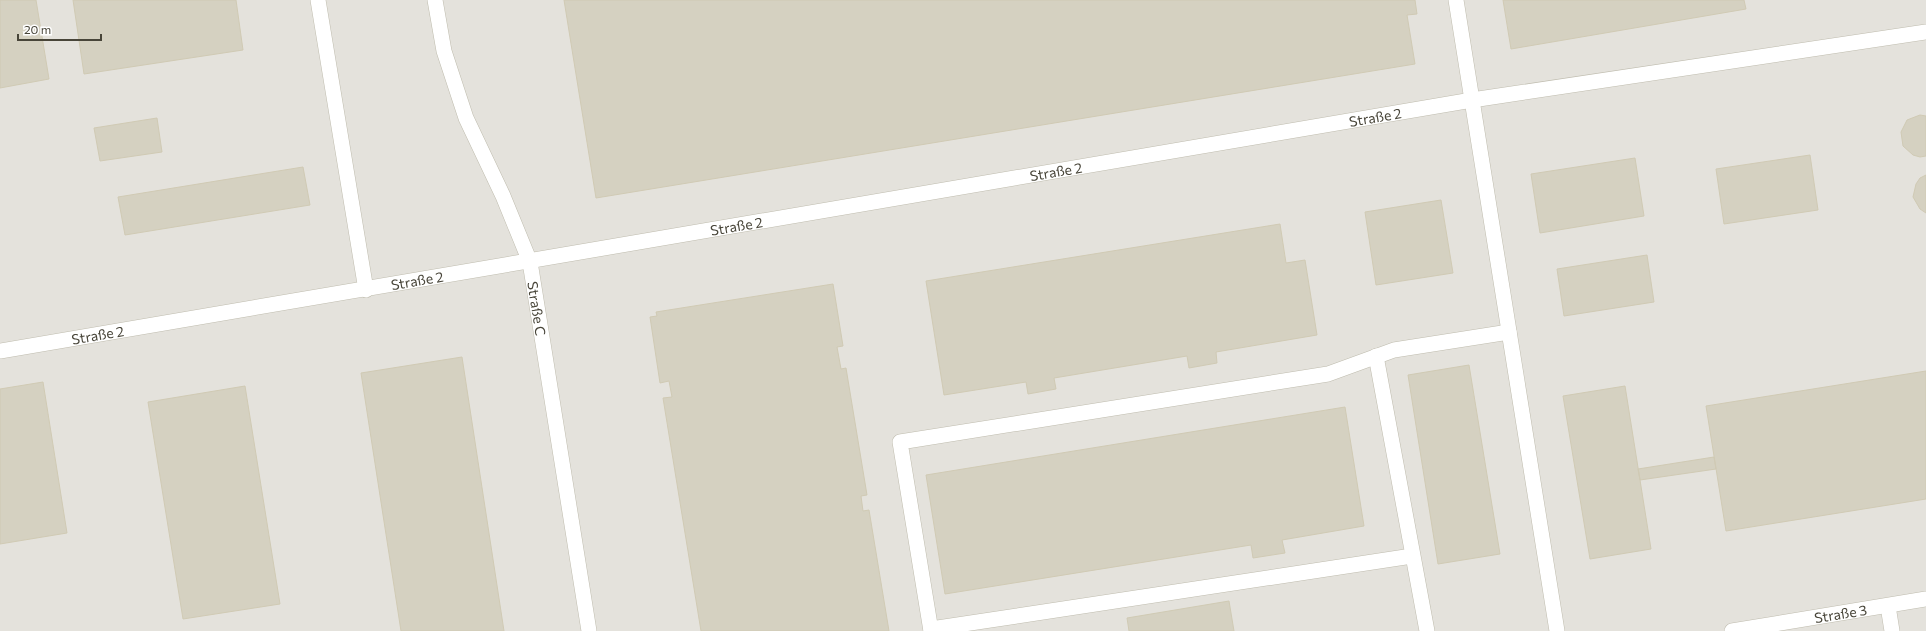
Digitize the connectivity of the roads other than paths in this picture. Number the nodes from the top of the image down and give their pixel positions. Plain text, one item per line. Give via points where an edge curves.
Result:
1 (318, 0) edge
2 (435, 0) edge
3 (1456, 0) edge
4 (1926, 32) edge
5 (1472, 100) junction
6 (530, 262) junction
7 (366, 290) junction
8 (1509, 332) junction
9 (0, 351) edge
10 (1376, 356) junction
11 (1412, 556) junction
12 (1926, 599) edge
13 (1888, 606) junction
14 (931, 630) edge
15 (589, 631) edge
16 (1427, 631) edge
17 (1557, 631) edge
18 (1732, 631) edge
19 (1892, 631) edge

1 - 7 lane
2 - 6 lane, Straße C via 444,51 466,118 503,196
3 - 5 lane
4 - 5 lane, Straße 2
5 - 6 lane, Straße 2
5 - 8 lane
6 - 7 lane, Straße 2
6 - 15 lane, Straße C
7 - 9 lane, Straße 2
8 - 10 lane via 1394,350
8 - 17 lane
10 - 11 lane
10 - 14 lane via 1328,374 900,442
11 - 14 lane
11 - 16 lane
12 - 13 lane, Straße 3
13 - 18 lane, Straße 3
13 - 19 lane

